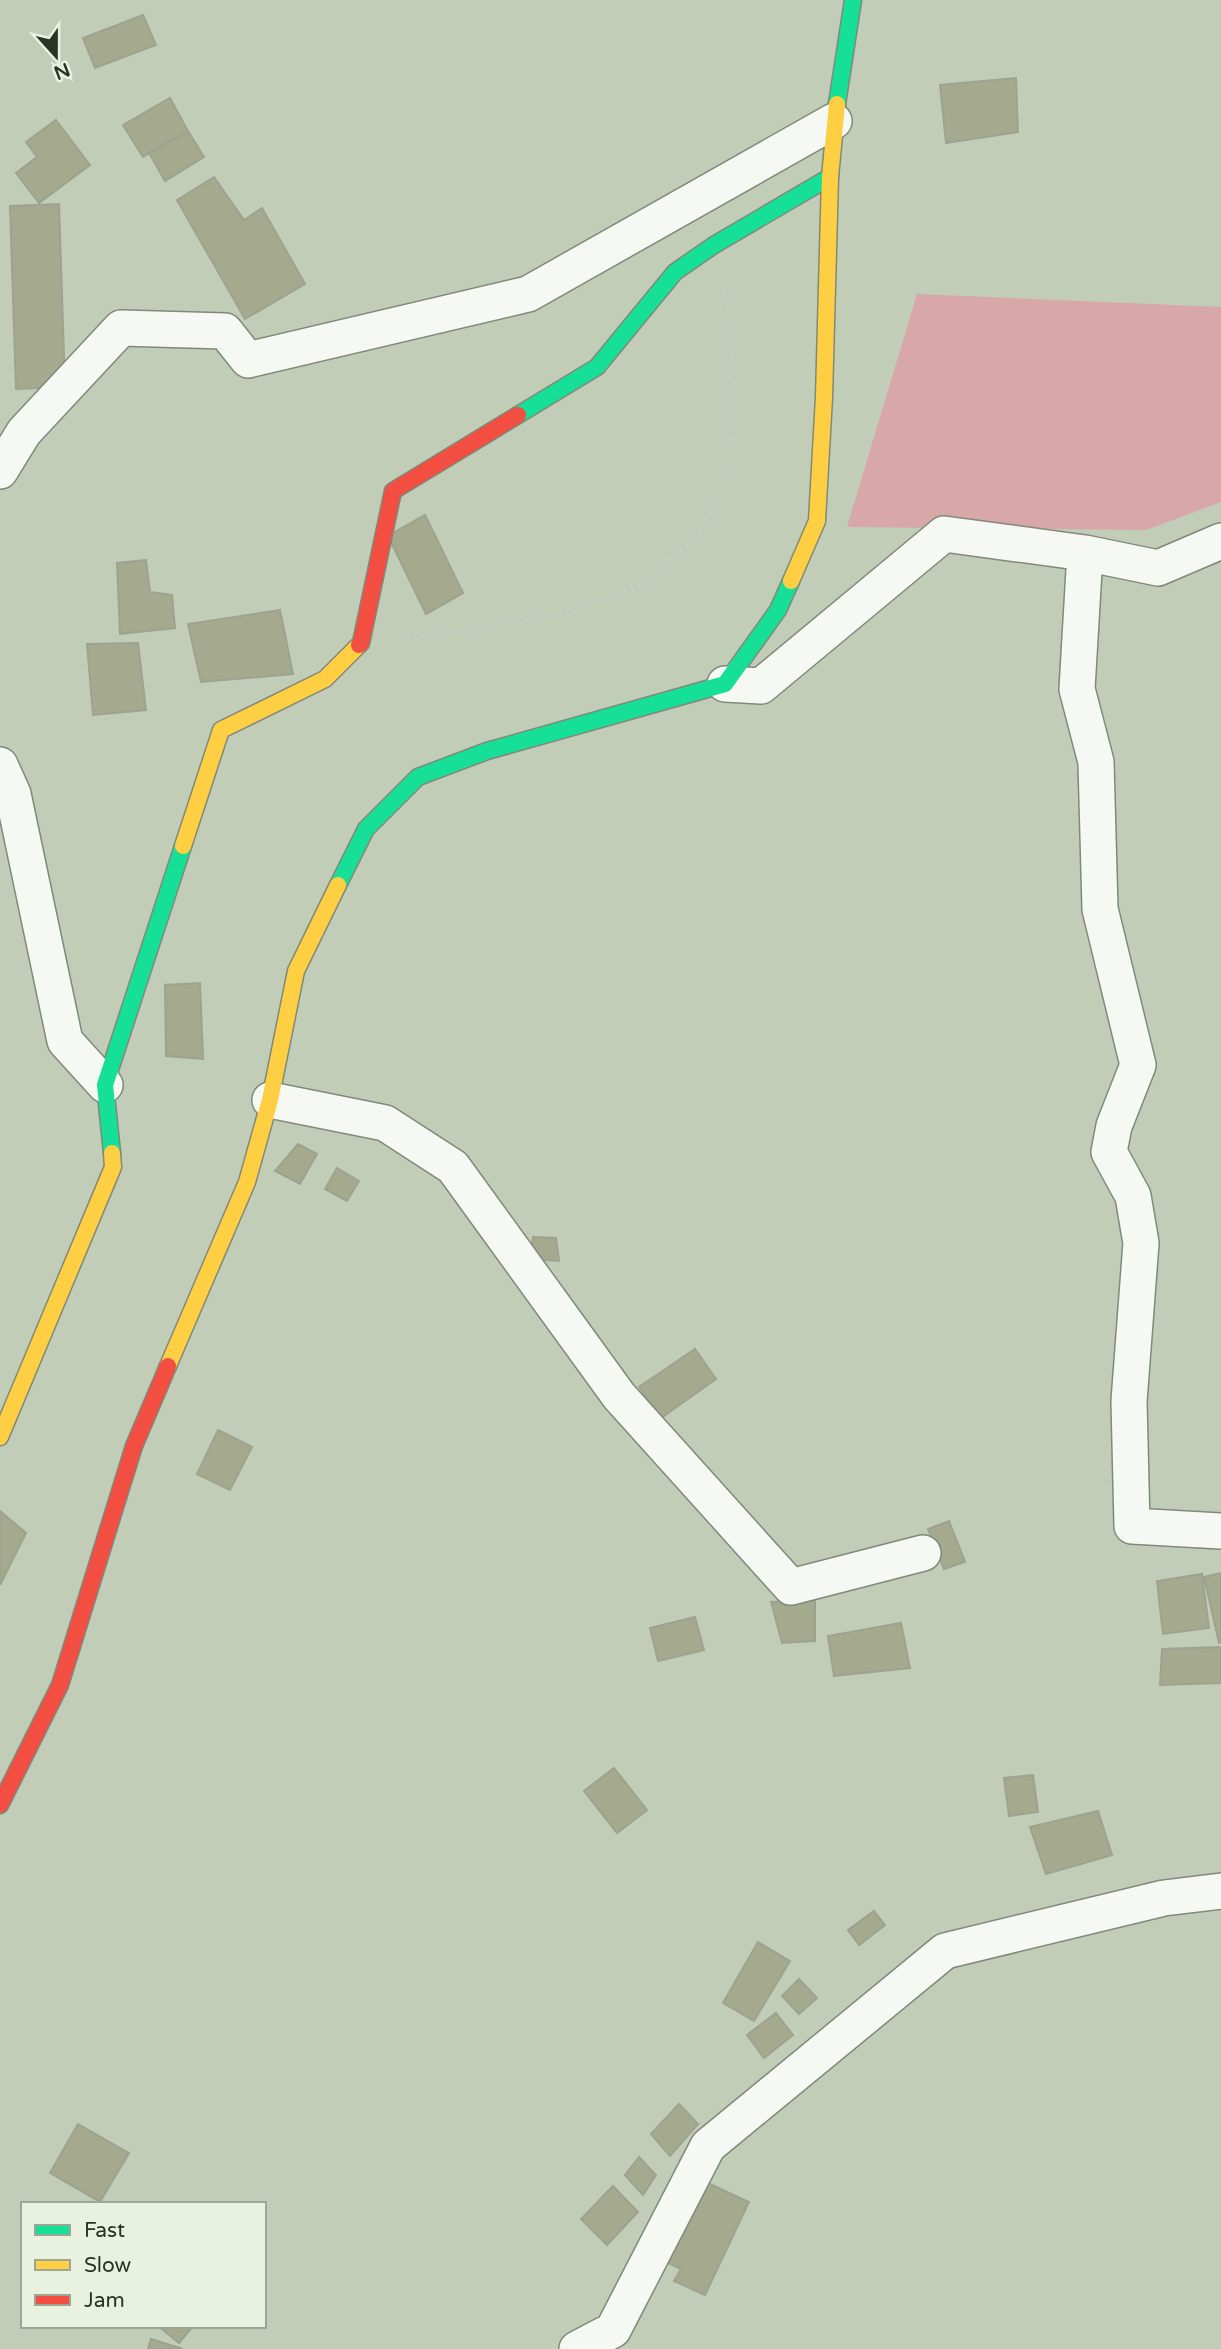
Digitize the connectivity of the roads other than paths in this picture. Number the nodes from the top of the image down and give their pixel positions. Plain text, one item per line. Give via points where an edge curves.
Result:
1 (853, 0) edge
2 (834, 121) junction
3 (830, 177) junction
4 (0, 471) edge
5 (1221, 541) edge
6 (1085, 553) junction
7 (725, 684) junction
8 (0, 765) edge
9 (104, 1085) junction
10 (270, 1100) junction
11 (0, 1437) edge
12 (1221, 1531) edge
13 (923, 1553) dead end
14 (0, 1805) edge
15 (1221, 1891) edge
16 (577, 2349) edge

1 - 2 main road
2 - 3 main road
2 - 4 street via 528,294 248,360 225,331 121,328 24,432
3 - 7 main road via 817,521 778,610
3 - 9 main road via 675,272 597,367 393,491 361,643 325,680 221,730
5 - 6 street via 1158,568
6 - 7 street via 944,534 761,686
6 - 12 street via 1076,689 1096,762 1100,909 1138,1065 1109,1152 1133,1196 1141,1243 1129,1401 1132,1526
7 - 10 main road via 487,751 418,777 366,829 296,971
8 - 9 street via 13,794 65,1041
9 - 11 main road via 113,1167
10 - 13 street via 385,1123 453,1167 619,1396 791,1587
10 - 14 main road via 247,1182 134,1446 60,1685
15 - 16 street via 1164,1898 944,1951 708,2146 613,2330

